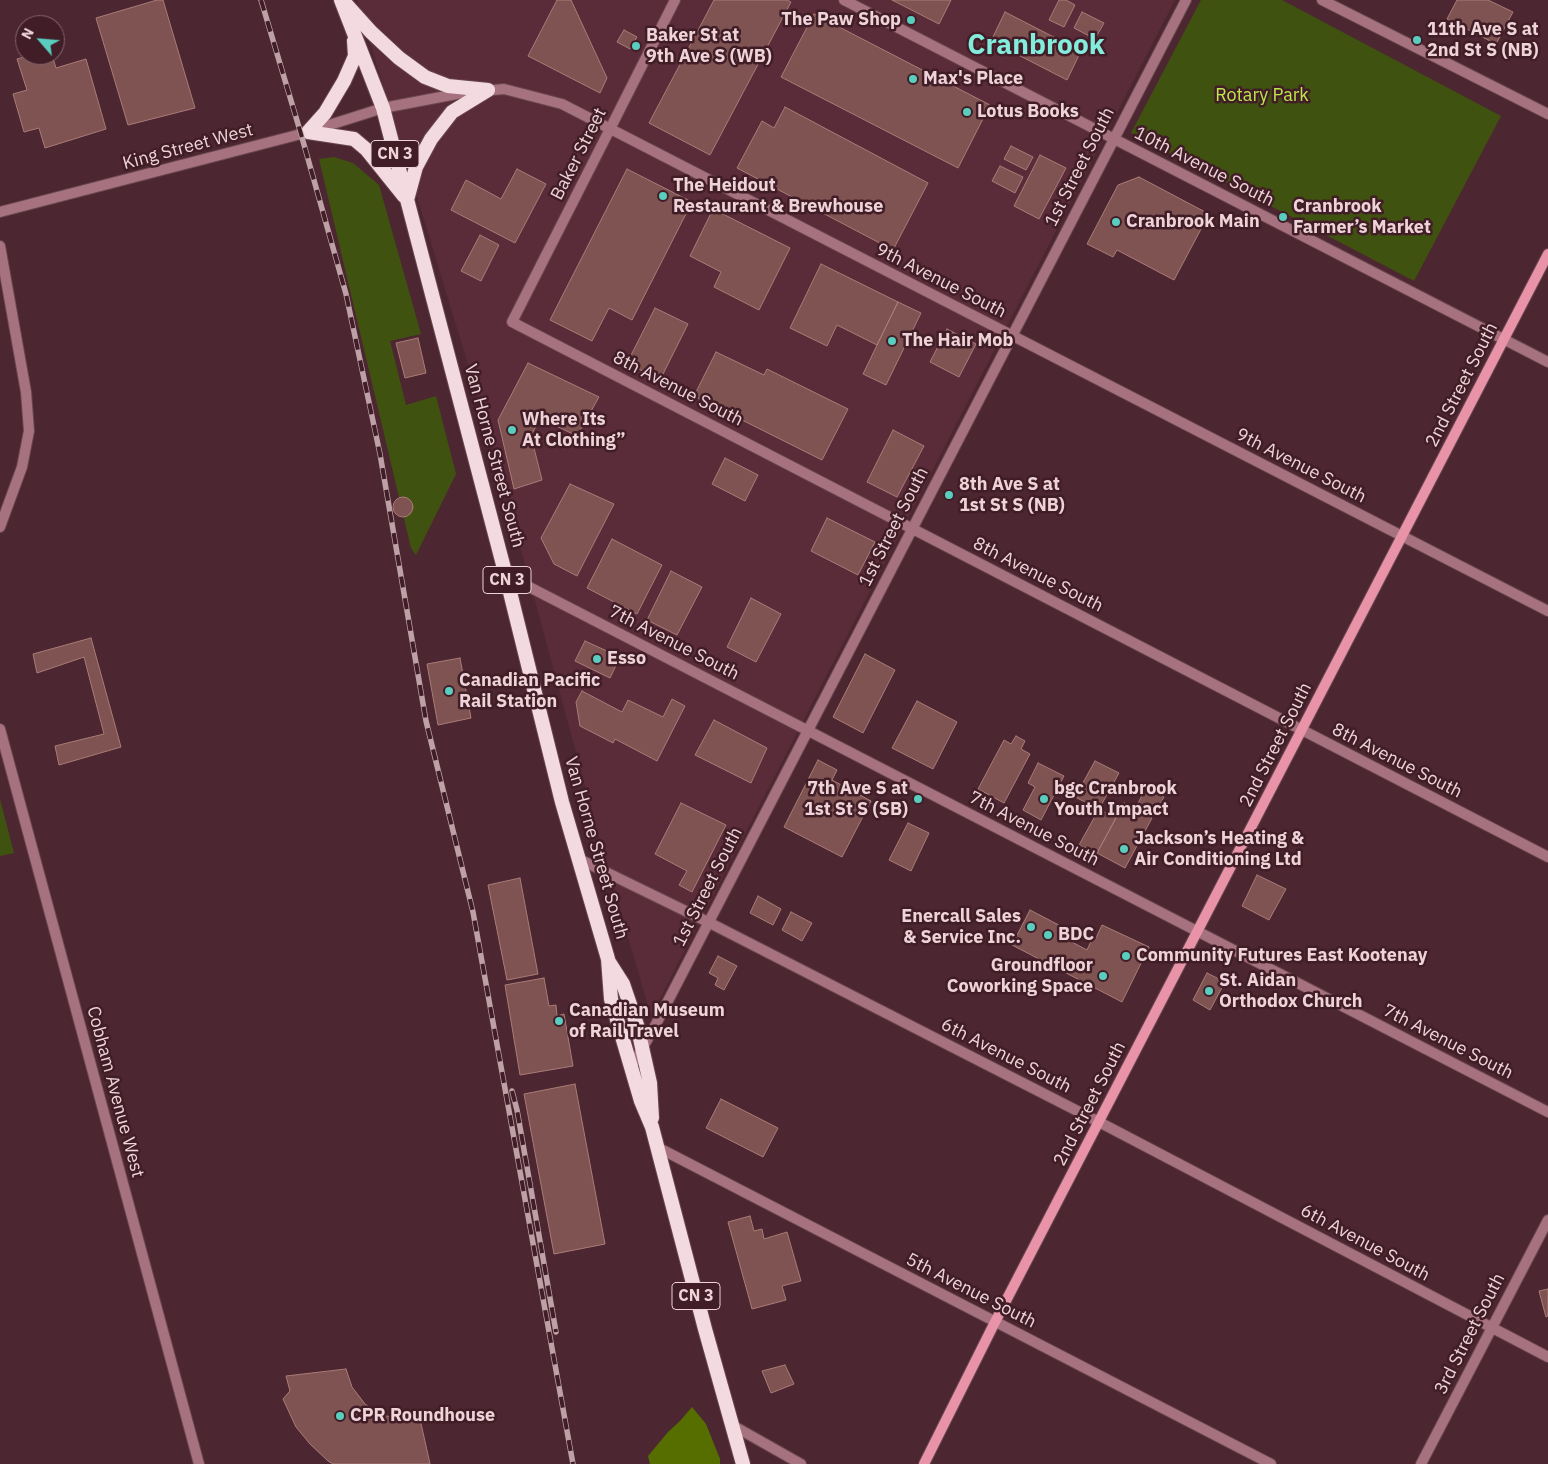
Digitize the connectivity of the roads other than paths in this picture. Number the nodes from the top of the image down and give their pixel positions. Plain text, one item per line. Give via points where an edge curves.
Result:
1 (342, 0) edge
2 (675, 0) edge
3 (844, 0) edge
4 (1186, 0) edge
5 (1322, 0) edge
6 (354, 33) junction
7 (488, 90) junction
8 (383, 108) junction
9 (1548, 114) edge
10 (610, 129) junction
11 (308, 132) junction
12 (1113, 138) junction
13 (407, 201) junction
14 (0, 212) edge
15 (0, 246) edge
16 (1548, 254) edge
17 (512, 322) joint
18 (1012, 335) junction
19 (1504, 340) junction
20 (1548, 362) edge
21 (0, 527) edge
22 (912, 528) junction
23 (1402, 536) junction
24 (506, 575) junction
25 (1548, 611) edge
26 (0, 729) edge
27 (808, 730) junction
28 (1302, 730) junction
29 (1548, 857) edge
30 (579, 859) junction
31 (708, 922) junction
32 (1198, 931) junction
33 (608, 959) junction
34 (642, 1049) junction
35 (631, 1068) junction
36 (1548, 1112) edge
37 (1099, 1122) junction
38 (652, 1127) junction
39 (657, 1147) junction
40 (1548, 1220) edge
41 (996, 1322) junction
42 (1492, 1328) junction
43 (1548, 1357) edge
44 (732, 1425) junction
45 (199, 1464) edge
46 (743, 1464) edge
47 (801, 1464) edge
48 (924, 1464) edge
49 (1271, 1464) edge
50 (1421, 1464) edge

1 - 6 highway, CN 3
1 - 7 highway via 399,58 425,77 448,86
2 - 10 street, Baker Street
3 - 12 street, 10th Avenue South
4 - 12 street, 1st Street South
5 - 9 street
6 - 8 highway, CN 3
6 - 11 highway via 355,56 344,81 325,113
7 - 8 street, 9th Avenue South
7 - 10 street, 9th Avenue South via 504,89 562,104
7 - 13 highway via 452,112 432,139 416,167
8 - 11 street, King Street West
8 - 13 highway, Van Horne Street South / CN 3
10 - 17 street, Baker Street
10 - 18 street, 9th Avenue South
11 - 13 highway via 354,139 367,150
11 - 14 street, King Street West
12 - 18 street, 1st Street South
12 - 19 street, 10th Avenue South
13 - 24 highway, Van Horne Street South / CN 3
15 - 21 street via 26,392 29,431 22,468
16 - 19 main road, 2nd Street South
17 - 22 street, 8th Avenue South
18 - 22 street, 1st Street South
18 - 23 street, 9th Avenue South
19 - 20 street, 10th Avenue South
19 - 23 main road, 2nd Street South
22 - 27 street, 1st Street South
22 - 28 street, 8th Avenue South
23 - 25 street, 9th Avenue South
23 - 28 main road, 2nd Street South
24 - 27 street, 7th Avenue South
24 - 30 highway, Van Horne Street South / CN 3
26 - 45 street, Cobham Avenue West
27 - 31 street, 1st Street South
27 - 32 street, 7th Avenue South
28 - 29 street, 8th Avenue South
28 - 32 main road, 2nd Street South
30 - 31 street, 6th Avenue South
30 - 33 highway, Van Horne Street South / CN 3
31 - 34 street, 1st Street South
31 - 37 street, 6th Avenue South
32 - 36 street, 7th Avenue South
32 - 37 main road, 2nd Street South
33 - 34 highway, Van Horne Street South / CN 3 via 623,984
33 - 35 highway, Van Horne Street South / CN 3 via 611,999
34 - 35 street, 1st Street South
34 - 38 highway, Van Horne Street South / CN 3 via 650,1083
35 - 38 highway, Van Horne Street South / CN 3
37 - 41 main road, 2nd Street South
37 - 42 street, 6th Avenue South
38 - 39 highway, Van Horne Street South / CN 3
39 - 41 street, 5th Avenue South
39 - 44 highway, Van Horne Street South / CN 3
40 - 42 street, 3rd Street South
41 - 48 main road, 2nd Street South
41 - 49 street, 5th Avenue South
42 - 43 street, 6th Avenue South
42 - 50 street, 3rd Street South
44 - 46 highway, Van Horne Street South / CN 3
44 - 47 street

